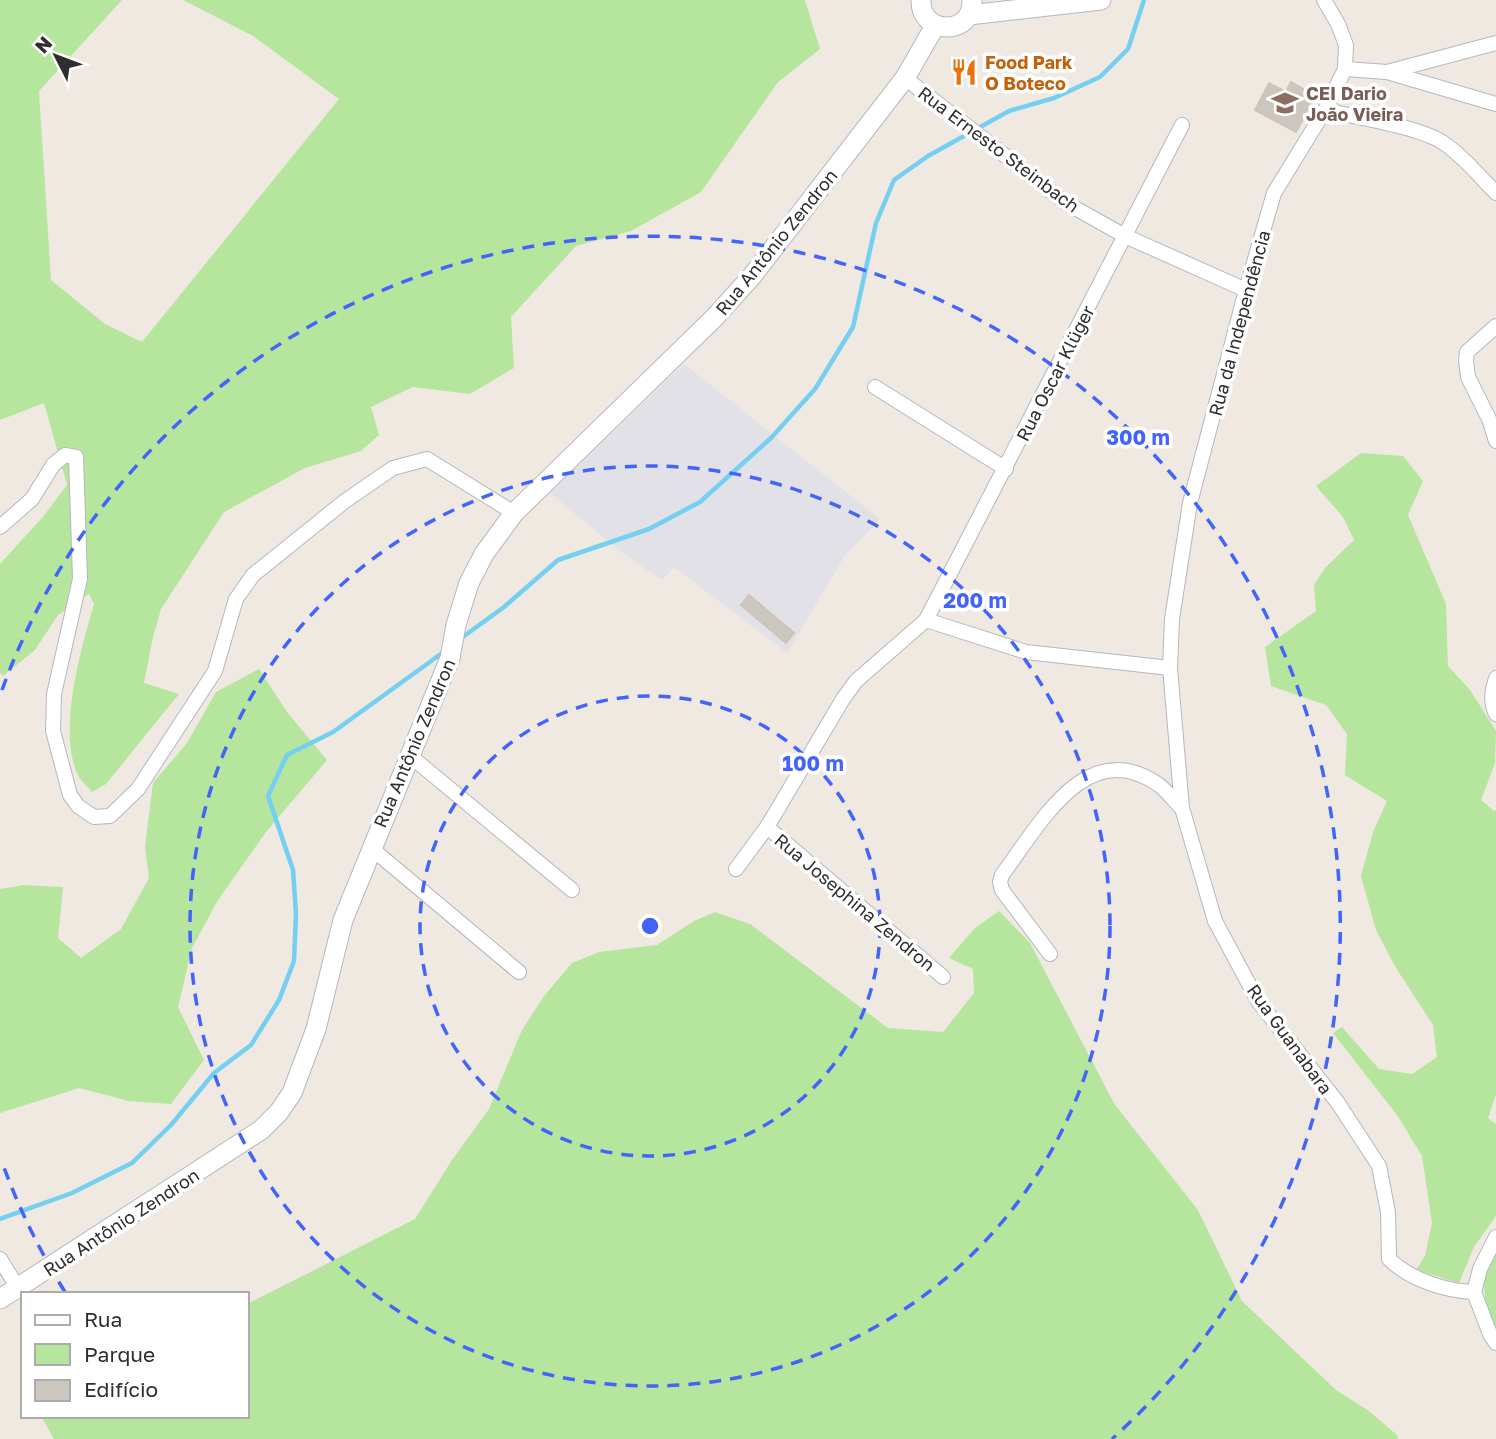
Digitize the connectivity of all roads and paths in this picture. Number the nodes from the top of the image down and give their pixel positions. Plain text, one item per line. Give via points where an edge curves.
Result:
1 (921, 0) edge
2 (1101, 0) edge
3 (1324, 0) edge
4 (971, 7) edge
5 (935, 26) junction
6 (1496, 43) edge
7 (1345, 69) junction
8 (1387, 72) junction
9 (905, 78) junction
10 (1496, 104) edge
11 (1325, 110) junction
12 (1182, 125) dead end
13 (1496, 193) edge
14 (1125, 236) junction
15 (1246, 290) junction
16 (1496, 326) edge
17 (875, 387) dead end
18 (1496, 441) edge
19 (1006, 469) junction
20 (514, 513) junction
21 (0, 527) edge
22 (926, 620) junction
23 (1170, 668) junction
24 (1496, 678) edge
25 (1496, 714) edge
26 (409, 755) junction
27 (1182, 808) junction
28 (767, 827) junction
29 (371, 848) junction
30 (736, 869) dead end
31 (572, 890) dead end
32 (1050, 954) dead end
33 (519, 972) dead end
34 (943, 977) dead end
35 (1496, 1237) edge
36 (0, 1259) edge
37 (18, 1288) junction
38 (1474, 1292) junction
39 (0, 1298) edge
40 (1496, 1343) edge

1 - 5 street via 923,13
2 - 4 street
3 - 7 street via 1346,45
4 - 5 street via 954,27
5 - 9 street, Rua Antônio Zendron
6 - 8 street
7 - 8 street
7 - 11 street, Rua da Independência
8 - 10 street
9 - 14 street, Rua Ernesto Steinbach via 1066,203
9 - 20 street, Rua Antônio Zendron via 752,276
11 - 13 street via 1437,139
11 - 15 street, Rua da Independência via 1274,193
12 - 14 street, Rua Oscar Klüger
14 - 15 street, Rua Ernesto Steinbach
14 - 19 street, Rua Oscar Klüger
15 - 23 street, Rua da Independência via 1190,502 1172,619
16 - 18 street via 1467,352 1466,361 1468,377
17 - 19 street
19 - 22 street, Rua Oscar Klüger
20 - 21 street via 428,459 393,468 345,500 253,575 236,598 215,671 200,696 138,789 110,816 94,817 70,795 53,732 54,694 80,579 76,457 65,455 53,465 32,499
20 - 26 street, Rua Antônio Zendron via 469,583 453,646
22 - 23 street via 1026,652
22 - 28 street via 856,681
23 - 27 street, Rua Guanabara
24 - 25 street via 1492,705
26 - 29 street, Rua Antônio Zendron
26 - 31 street
27 - 32 street via 1135,772 1107,770 1086,777 1066,792 1000,882
27 - 38 street, Rua Guanabara via 1215,921 1258,1001 1338,1103 1379,1166 1388,1212 1390,1259 1402,1271 1454,1292
28 - 30 street
28 - 34 street, Rua Josephina Zendron
29 - 33 street
29 - 37 street, Rua Antônio Zendron via 343,920 316,1029 292,1093 279,1112 224,1156
35 - 38 street
36 - 37 street
37 - 39 street, Rua Antônio Zendron
38 - 40 street

